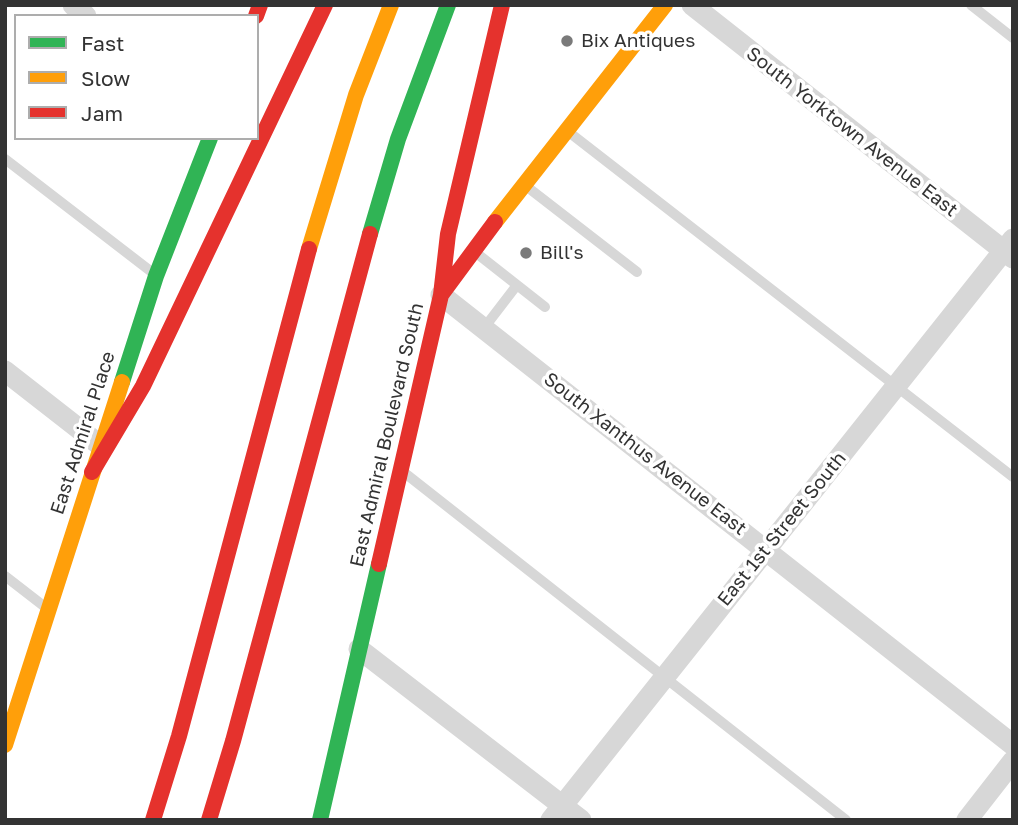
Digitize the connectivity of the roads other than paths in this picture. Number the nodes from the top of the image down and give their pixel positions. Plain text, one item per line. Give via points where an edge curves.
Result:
1 (325, 5) edge
2 (391, 5) edge
3 (448, 5) edge
4 (502, 5) edge
5 (665, 5) edge
6 (692, 5) edge
7 (971, 5) edge
8 (1013, 38) edge
9 (567, 130) junction
10 (209, 140) edge
11 (5, 159) edge
12 (524, 184) junction
13 (473, 250) junction
14 (1010, 250) edge
15 (637, 272) dead end
16 (156, 275) junction
17 (517, 285) junction
18 (441, 295) junction
19 (545, 307) dead end
20 (484, 328) junction
21 (5, 371) edge
22 (895, 386) junction
23 (101, 446) junction
24 (401, 470) junction
25 (92, 472) junction
26 (1013, 477) edge
27 (765, 549) junction
28 (5, 576) edge
29 (48, 610) junction
30 (359, 649) junction
31 (664, 677) junction
32 (5, 745) edge
33 (1013, 745) edge
34 (1013, 761) edge
35 (557, 812) edge
36 (153, 820) edge
37 (209, 820) edge
38 (320, 820) edge
39 (581, 820) edge
40 (846, 820) edge
41 (967, 820) edge

1 - 25 main road via 143,386
2 - 36 main road via 356,95 314,232
3 - 37 main road via 398,139 363,257
4 - 18 main road via 448,234
5 - 9 main road, East Admiral Boulevard South
6 - 14 street, South Yorktown Avenue East
7 - 8 lane
9 - 12 main road, East Admiral Boulevard South
9 - 22 lane
10 - 16 main road, East Admiral Place
11 - 16 lane
12 - 13 main road, East Admiral Boulevard South
12 - 15 lane
13 - 17 lane
13 - 18 main road, East Admiral Boulevard South
14 - 22 street, East 1st Street South
16 - 23 main road, East Admiral Place
17 - 19 lane
17 - 20 lane
18 - 20 street, South Xanthus Avenue East
18 - 24 main road, East Admiral Boulevard South
20 - 27 street, South Xanthus Avenue East
21 - 23 street
22 - 26 lane
22 - 27 street, East 1st Street South
23 - 25 main road, East Admiral Place
24 - 30 main road, East Admiral Boulevard South
24 - 31 lane
25 - 29 main road, East Admiral Place
27 - 31 street, East 1st Street South
27 - 33 street, South Xanthus Avenue East
28 - 29 lane
29 - 32 main road, East Admiral Place
30 - 35 street
30 - 38 main road, East Admiral Boulevard South
31 - 35 street, East 1st Street South
31 - 40 lane
34 - 41 street
35 - 39 street

